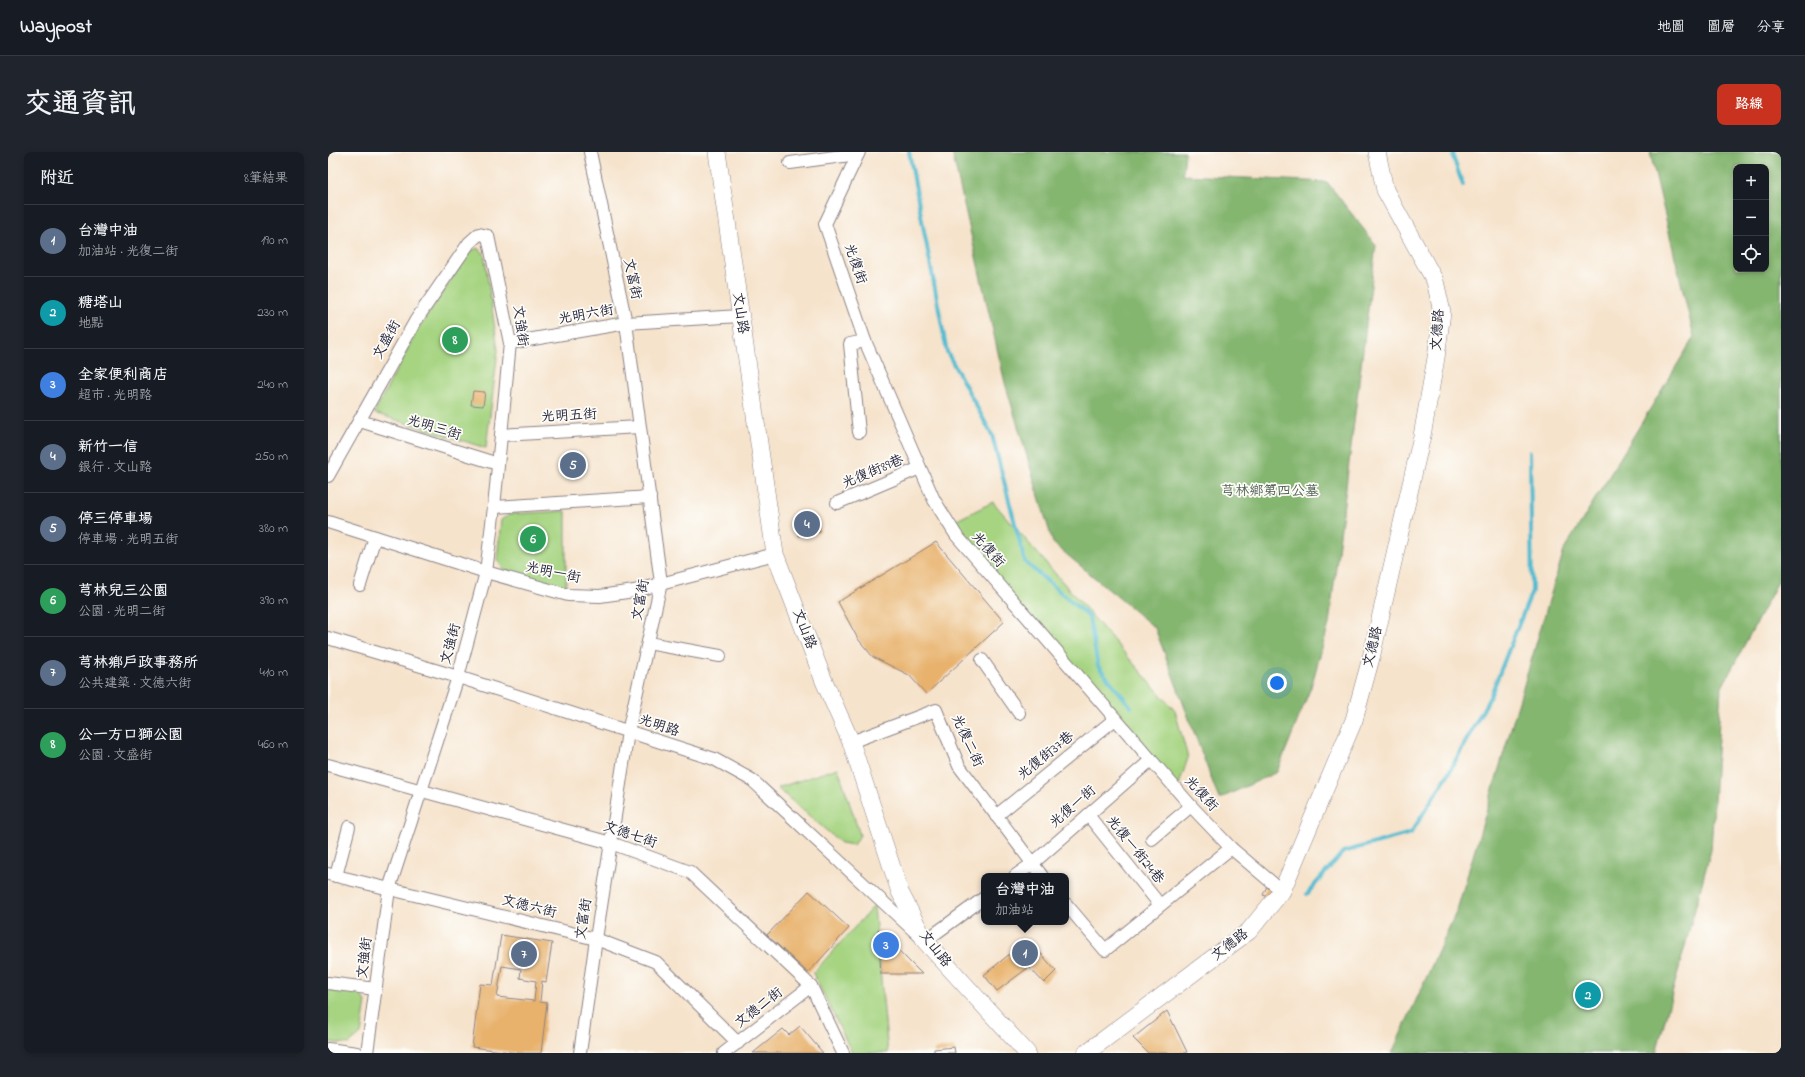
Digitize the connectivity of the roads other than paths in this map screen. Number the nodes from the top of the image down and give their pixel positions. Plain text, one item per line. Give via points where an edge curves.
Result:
1 (590, 152) edge
2 (717, 152) edge
3 (1377, 152) edge
4 (858, 153) edge
5 (790, 163) dead end
6 (488, 236) joint
7 (740, 316) junction
8 (626, 323) junction
9 (865, 341) junction
10 (510, 343) junction
11 (360, 421) junction
12 (639, 427) junction
13 (859, 432) dead end
14 (501, 435) junction
15 (498, 464) junction
16 (920, 468) junction
17 (328, 476) edge
18 (650, 497) junction
19 (837, 503) dead end
20 (494, 507) junction
21 (328, 522) edge
22 (375, 537) junction
23 (775, 554) junction
24 (486, 572) junction
25 (661, 583) junction
26 (360, 585) dead end
27 (328, 638) edge
28 (648, 643) junction
29 (720, 656) dead end
30 (982, 660) dead end
31 (458, 677) junction
32 (1019, 713) dead end
33 (1115, 719) junction
34 (628, 732) junction
35 (851, 742) junction
36 (1151, 760) junction
37 (328, 765) edge
38 (421, 791) junction
39 (1191, 806) junction
40 (1088, 814) junction
41 (996, 816) junction
42 (349, 827) dead end
43 (1152, 839) dead end
44 (611, 843) junction
45 (1230, 848) junction
46 (1032, 864) junction
47 (1019, 873) edge
48 (1040, 873) edge
49 (332, 875) edge
50 (389, 889) junction
51 (1282, 891) junction
52 (981, 900) edge
53 (1160, 905) junction
54 (1069, 908) edge
55 (596, 938) junction
56 (925, 941) junction
57 (328, 983) edge
58 (811, 986) junction
59 (376, 989) junction
60 (738, 1043) junction
61 (328, 1050) edge
62 (357, 1053) edge
63 (366, 1053) edge
64 (580, 1053) edge
65 (724, 1053) edge
66 (843, 1053) edge
67 (1027, 1053) edge
68 (1086, 1053) edge

1 - 8 street, 文富街
2 - 7 main road, 文山路
3 - 51 main road, 文德路 via 1385,190 1435,281 1442,312 1422,436 1371,658 1354,720
4 - 5 street
4 - 9 street, 光復街 via 825,224
6 - 10 street, 文強街
6 - 11 street, 文盛街 via 479,234 469,243 416,320
7 - 8 street, 光明六街
7 - 23 main road, 文山路
8 - 10 street, 光明六街
8 - 12 street, 文富街
9 - 13 street via 850,344
9 - 16 street, 光復街
10 - 14 street, 文強街
11 - 15 street, 光明三街
11 - 17 street, 文盛街
12 - 14 street, 光明五街
12 - 18 street, 文富街
14 - 15 street, 文強街
15 - 20 street, 文強街
16 - 19 street, 光復街89巷
16 - 33 street, 光復街 via 934,500 956,535
18 - 20 street
18 - 25 street, 文富街
20 - 24 street, 文強街
21 - 22 street, 光明一街
22 - 24 street, 光明一街
22 - 26 street
23 - 25 street, 光明一街
23 - 35 main road, 文山路 via 824,681
24 - 25 street, 光明一街 via 568,595 600,596 634,591
24 - 31 street, 文強街
25 - 28 street, 文富街
27 - 31 street, 光明路
28 - 29 street
28 - 34 street, 文富街
30 - 32 street
31 - 34 street, 光明路
31 - 38 street, 文強街
33 - 36 street, 光復街
33 - 41 street, 光復街37巷
34 - 44 street, 文富街
34 - 56 street, 光明路 via 714,760 752,780
35 - 41 street, 光復二街 via 936,710 959,766
35 - 56 main road, 文山路 via 900,892
36 - 39 street, 光復街
36 - 40 street, 光復一街
37 - 38 street, 文德七街
38 - 44 street, 文德七街
38 - 50 street, 文強街
39 - 43 street
39 - 45 street, 光復街
40 - 46 street, 光復一街
40 - 53 street, 光復一街24巷
41 - 46 street, 光復二街
42 - 49 street
44 - 55 street, 文富街
44 - 58 street, 文德七街 via 690,872
45 - 51 street, 光復街
45 - 53 street
46 - 47 street, 光復一街
46 - 48 street, 光復二街
49 - 50 street, 文德六街
50 - 55 street, 文德六街
50 - 59 street, 文強街
51 - 68 main road, 文德路 via 1249,931
52 - 56 street
53 - 54 street via 1105,950
55 - 60 street, 文德六街 via 656,962
55 - 64 street, 文富街
56 - 67 main road, 文山路
57 - 59 street
58 - 60 street, 文德二街
58 - 66 street, 文德七街
59 - 63 street, 文強街
60 - 65 street, 文德二街
61 - 62 street

